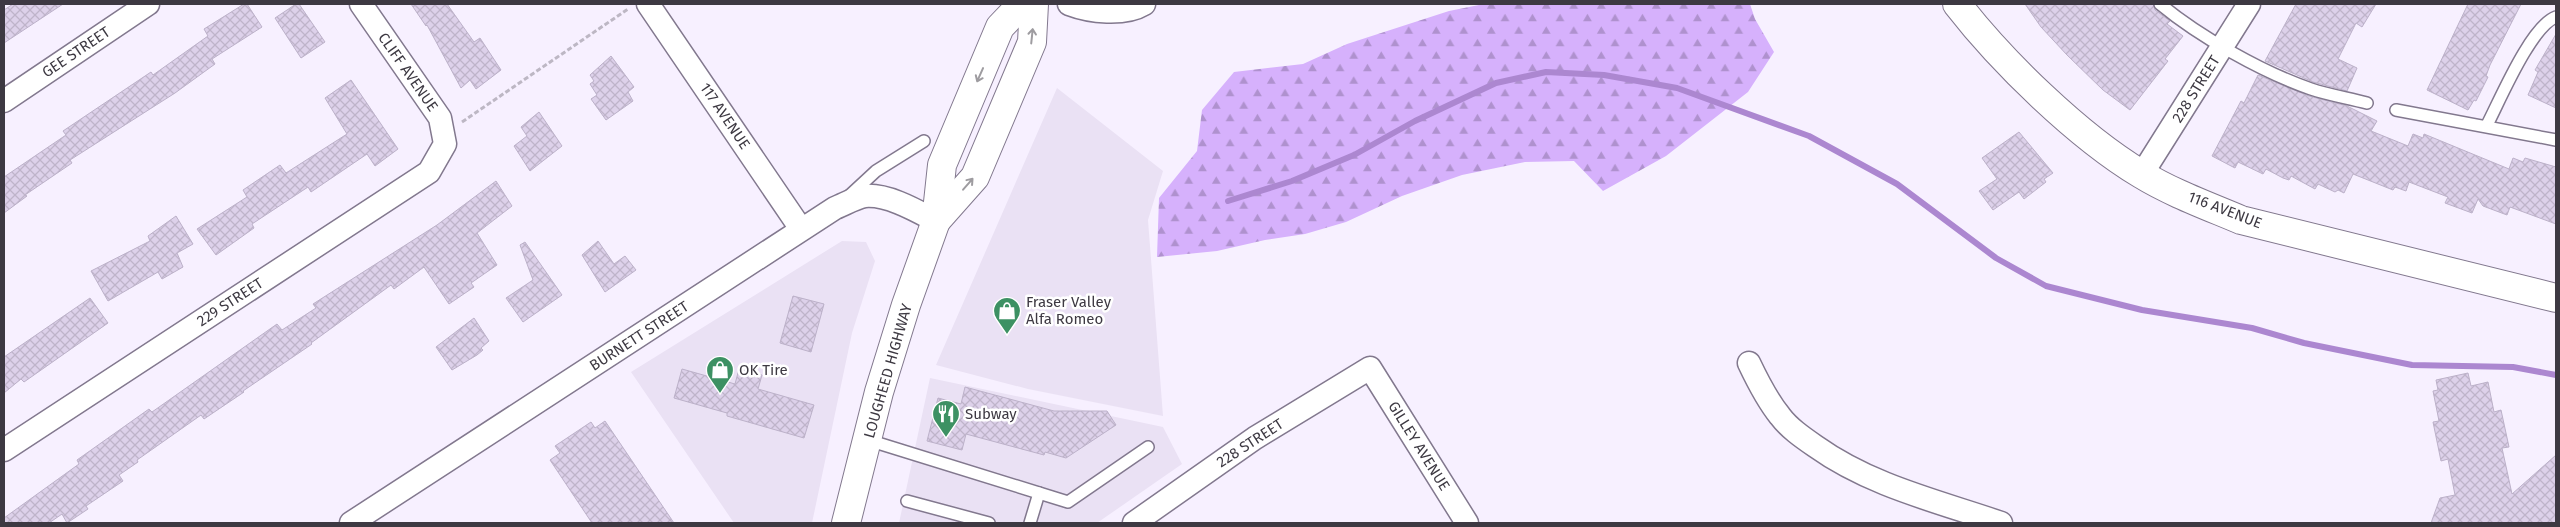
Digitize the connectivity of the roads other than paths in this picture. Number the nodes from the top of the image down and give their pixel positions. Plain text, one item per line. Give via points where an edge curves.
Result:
1 (148, 4) edge
2 (361, 4) edge
3 (1022, 4) edge
4 (1034, 4) edge
5 (1069, 4) edge
6 (1144, 4) edge
7 (1957, 4) edge
8 (2160, 4) edge
9 (2249, 4) edge
10 (639, 6) edge
11 (2556, 17) edge
12 (2223, 46) junction
13 (4, 101) edge
14 (2367, 103) dead end
15 (2396, 110) dead end
16 (2487, 125) junction
17 (444, 136) joint
18 (2556, 140) edge
19 (924, 141) dead end
20 (2142, 174) junction
21 (836, 208) junction
22 (936, 221) junction
23 (801, 229) junction
24 (2556, 298) edge
25 (1749, 363) dead end
26 (1370, 368) joint
27 (868, 440) junction
28 (1148, 447) dead end
29 (4, 450) edge
30 (1038, 493) junction
31 (907, 501) dead end
32 (944, 511) junction
33 (351, 523) edge
34 (846, 523) edge
35 (942, 523) edge
36 (989, 523) edge
37 (1030, 523) edge
38 (1134, 523) edge
39 (1467, 523) edge
40 (2001, 523) edge

1 - 13 street, GEE STREET
2 - 17 street, CLIFF AVENUE via 440,118
3 -> 22 main road, LOUGHEED HIGHWAY via 1000,27 958,124 942,166
22 -> 4 main road, LOUGHEED HIGHWAY via 975,177 1032,42
5 - 6 street via 1111,12
7 - 20 main road, 116 AVENUE via 2048,101 2111,154
8 - 12 lane
9 - 12 street, 228 STREET
10 - 23 street, 117 AVENUE
11 - 16 lane via 2550,19 2532,39
12 - 14 lane via 2288,81
12 - 20 street, 228 STREET
15 - 16 lane
16 - 18 lane
17 - 29 street, 229 STREET via 429,172
19 - 21 lane via 876,171
20 - 24 main road, 116 AVENUE via 2241,220
21 - 22 street, BURNETT STREET via 872,196 906,205
21 - 23 street, BURNETT STREET
22 - 27 main road, LOUGHEED HIGHWAY via 885,375
23 - 33 street, BURNETT STREET
25 - 40 street via 1781,418 1826,454 1882,483
26 - 38 street, 228 STREET via 1255,438
26 - 39 street, GILLEY AVENUE
27 - 30 lane
27 - 34 main road, LOUGHEED HIGHWAY
28 - 30 lane via 1068,502
30 - 37 lane
31 - 32 lane
32 - 35 lane
32 - 36 lane

